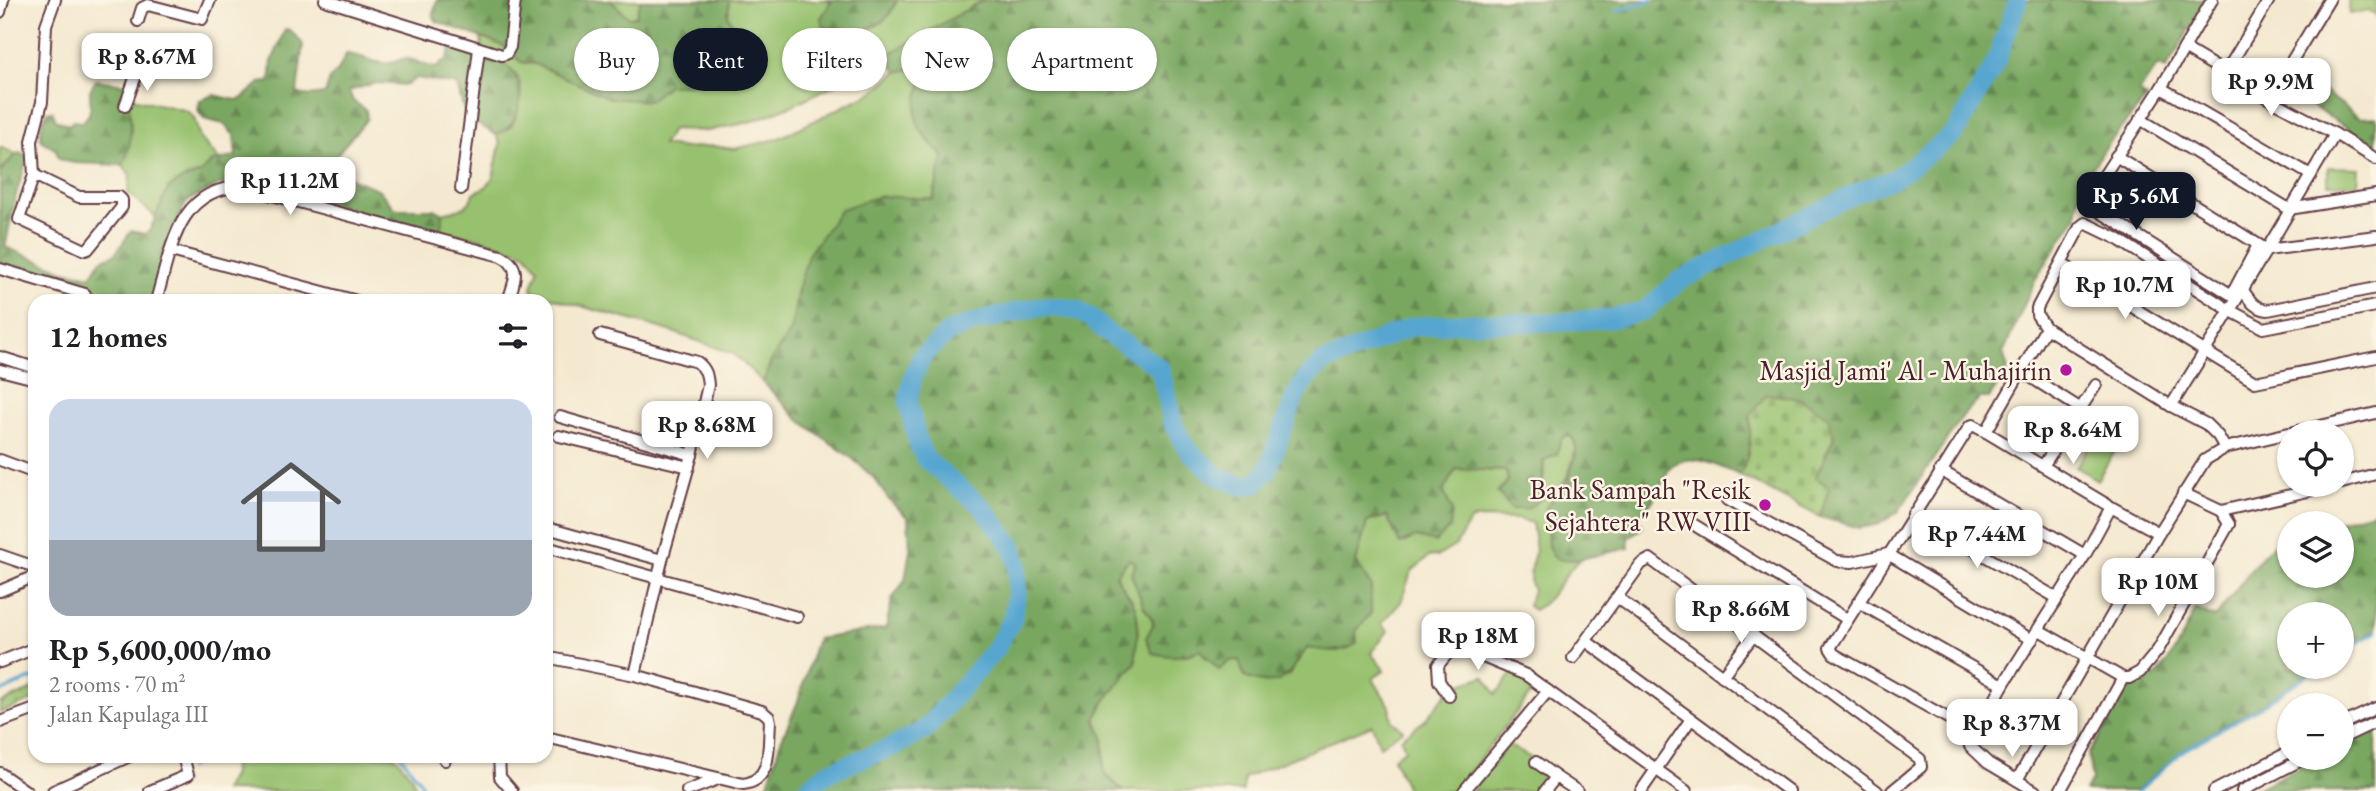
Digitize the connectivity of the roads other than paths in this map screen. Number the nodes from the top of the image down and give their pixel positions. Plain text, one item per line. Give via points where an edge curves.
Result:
1 (3, 0) edge
2 (55, 0) edge
3 (210, 0) edge
4 (325, 0) edge
5 (375, 0) edge
6 (515, 0) edge
7 (2212, 0) edge
8 (2269, 0) edge
9 (2329, 0) edge
10 (0, 12) edge
11 (368, 12) junction
12 (138, 21) dead end
13 (2185, 48) junction
14 (478, 49) junction
15 (138, 70) dead end
16 (2226, 72) junction
17 (2161, 88) junction
18 (2269, 98) junction
19 (125, 106) dead end
20 (2140, 119) junction
21 (2335, 134) junction
22 (2116, 156) junction
23 (2376, 159) edge
24 (34, 175) junction
25 (2311, 175) junction
26 (461, 189) dead end
27 (2376, 195) edge
28 (2289, 209) junction
29 (2376, 236) edge
30 (2263, 247) junction
31 (171, 251) junction
32 (2062, 264) junction
33 (0, 269) edge
34 (2376, 288) edge
35 (2243, 290) junction
36 (85, 294) dead end
37 (158, 294) edge
38 (331, 294) edge
39 (511, 294) edge
40 (2376, 306) edge
41 (2231, 311) junction
42 (2046, 328) junction
43 (600, 335) dead end
44 (2205, 351) junction
45 (0, 357) edge
46 (2376, 357) edge
47 (28, 366) edge
48 (0, 370) edge
49 (2021, 371) junction
50 (28, 377) edge
51 (2096, 385) dead end
52 (2171, 406) junction
53 (2081, 409) junction
54 (2376, 413) edge
55 (560, 417) dead end
56 (2346, 420) edge
57 (1986, 432) junction
58 (559, 436) dead end
59 (2277, 436) edge
60 (2225, 449) junction
61 (692, 455) junction
62 (0, 460) edge
63 (2043, 466) junction
64 (689, 467) junction
65 (28, 470) edge
66 (1940, 470) junction
67 (2376, 474) edge
68 (2354, 480) edge
69 (2183, 493) junction
70 (2282, 497) edge
71 (1727, 500) dead end
72 (2110, 507) junction
73 (2221, 511) junction
74 (1913, 514) junction
75 (1683, 518) dead end
76 (553, 530) edge
77 (2159, 533) junction
78 (553, 549) edge
79 (1888, 554) junction
80 (0, 555) edge
81 (2085, 555) junction
82 (662, 560) junction
83 (28, 565) edge
84 (28, 579) edge
85 (657, 579) junction
86 (0, 591) edge
87 (1618, 598) junction
88 (2057, 598) junction
89 (1858, 602) junction
90 (797, 617) dead end
91 (1847, 619) junction
92 (2039, 630) junction
93 (1754, 635) junction
94 (2032, 640) junction
95 (1586, 642) junction
96 (28, 651) edge
97 (553, 658) edge
98 (1573, 658) dead end
99 (2088, 658) junction
100 (0, 662) edge
101 (635, 675) junction
102 (1723, 676) junction
103 (2123, 678) junction
104 (2003, 685) junction
105 (1548, 691) junction
106 (1449, 696) dead end
107 (2376, 708) edge
108 (28, 712) edge
109 (2354, 718) edge
110 (1691, 719) junction
111 (0, 722) edge
112 (2376, 722) edge
113 (2354, 732) edge
114 (1976, 734) junction
115 (553, 739) edge
116 (2277, 758) edge
117 (1536, 762) dead end
118 (114, 763) edge
119 (185, 763) edge
120 (499, 763) edge
121 (1657, 769) junction
122 (2282, 770) edge
123 (2, 775) edge
124 (1556, 777) junction
125 (718, 779) junction
126 (2017, 780) junction
127 (0, 790) edge
128 (26, 791) edge
129 (52, 791) edge
130 (150, 791) edge
131 (512, 791) edge
132 (687, 791) edge
133 (1464, 791) edge
134 (1545, 791) edge
135 (1577, 791) edge
136 (1641, 791) edge
137 (1686, 791) edge
138 (1789, 791) edge
139 (1877, 791) edge
140 (1892, 791) edge
141 (2035, 791) edge
142 (2060, 791) edge
143 (2214, 791) edge
144 (2242, 791) edge

1 - 10 street
2 - 24 street via 46,25 42,102 32,141
3 - 12 street via 202,19 148,5
4 - 11 street
5 - 11 street
6 - 14 street via 506,54
7 - 13 street
8 - 16 street
9 - 18 street
11 - 14 street
13 - 16 street
13 - 17 street
14 - 26 street
15 - 19 street
16 - 18 street
17 - 20 street
17 - 25 street
18 - 21 street
20 - 22 street
20 - 28 street
21 - 23 street
21 - 25 street
22 - 30 street
22 - 30 street via 2087,205 2230,294
24 - 24 street via 79,197 119,197 122,207 88,249 82,250 19,219
25 - 28 street
27 - 28 street
28 - 30 street
29 - 30 street
30 - 35 street
31 - 37 street
31 - 38 street
31 - 39 street via 185,214 194,205 215,191 242,187 501,256 514,266
32 - 41 street via 2085,223
32 - 42 street via 2037,308
32 - 44 street
33 - 36 street
34 - 35 street via 2268,310 2259,309
35 - 41 street
40 - 41 street via 2263,328
41 - 44 street
42 - 49 street
42 - 52 street
43 - 61 street via 704,367 708,385
44 - 46 street via 2255,382
44 - 52 street
45 - 47 street
48 - 50 street
49 - 53 street
49 - 57 street
51 - 53 street
52 - 60 street via 2213,429
53 - 63 street
54 - 56 street
55 - 61 street
57 - 63 street
57 - 66 street via 1973,425 1966,430
58 - 64 street
59 - 60 street
60 - 69 street via 2205,460
61 - 64 street
62 - 65 street
63 - 72 street
64 - 82 street
66 - 74 street
66 - 81 street
67 - 68 street
69 - 73 street
69 - 77 street
70 - 73 street
71 - 79 street via 1837,561
72 - 77 street
72 - 81 street
73 - 103 street via 2228,527 2158,650 2140,672
74 - 79 street
74 - 88 street
75 - 91 street
76 - 82 street
77 - 99 street
78 - 85 street
79 - 89 street
79 - 94 street
80 - 83 street
81 - 88 street
82 - 85 street
84 - 86 street
85 - 90 street
85 - 101 street
87 - 93 street via 1641,564 1650,559
87 - 95 street
87 - 102 street
88 - 92 street
89 - 91 street
89 - 104 street
91 - 114 street via 1830,645 1832,653
92 - 94 street
92 - 99 street
93 - 102 street
93 - 140 street via 1920,759 1921,766
94 - 104 street
95 - 98 street
95 - 110 street
96 - 100 street
97 - 101 street
99 - 103 street
99 - 126 street
101 - 125 street via 766,713 770,722 763,774 752,783
102 - 139 street
103 - 142 street
104 - 114 street
105 - 106 street via 1526,675 1466,650 1449,652 1438,665 1439,681
105 - 121 street
105 - 133 street
107 - 109 street
108 - 111 street
110 - 121 street
110 - 138 street
112 - 113 street
114 - 126 street via 1970,748
115 - 125 street
116 - 143 street
117 - 124 street
118 - 129 street
119 - 130 street via 188,775
120 - 131 street via 500,777
121 - 136 street
121 - 137 street
122 - 144 street
123 - 127 street
123 - 128 street
124 - 134 street
124 - 135 street
125 - 132 street
126 - 141 street

